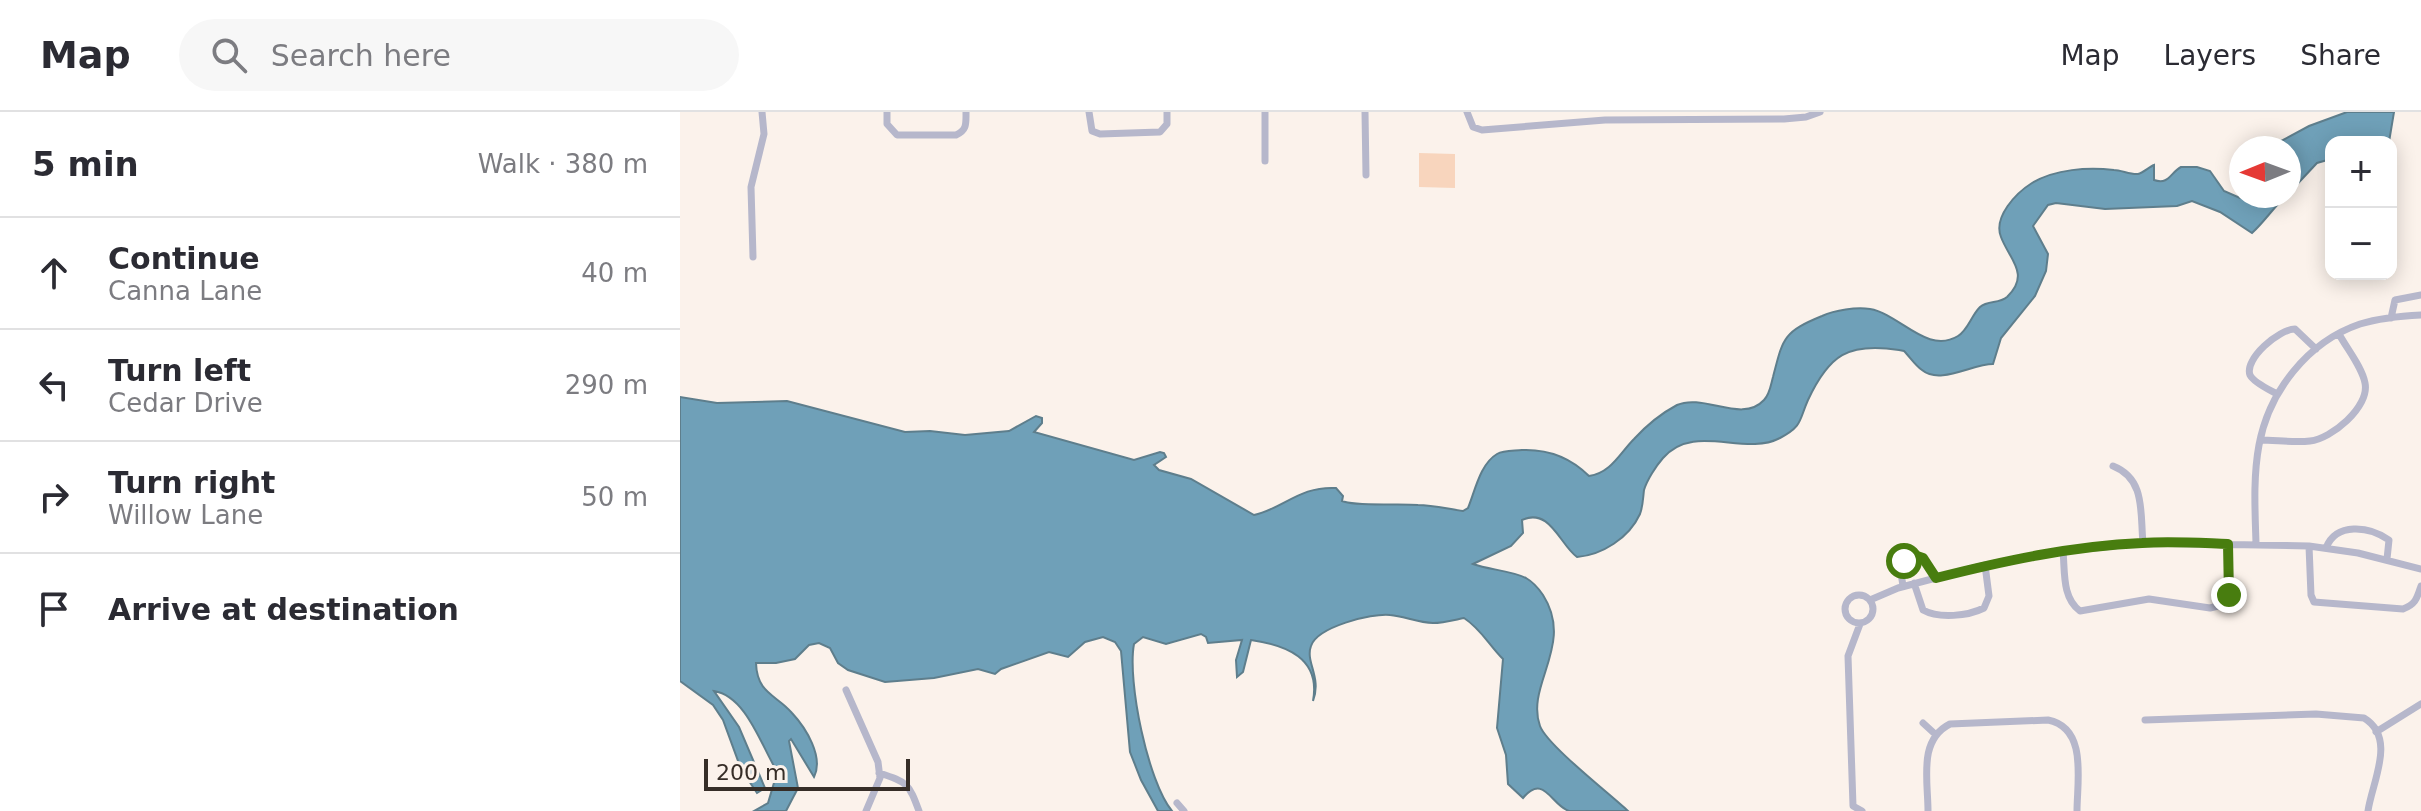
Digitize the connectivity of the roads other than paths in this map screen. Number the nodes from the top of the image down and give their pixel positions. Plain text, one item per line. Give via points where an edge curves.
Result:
1 (762, 112) edge
2 (887, 112) edge
3 (966, 112) edge
4 (1089, 112) edge
5 (1167, 112) edge
6 (1265, 112) edge
7 (1365, 112) edge
8 (1820, 112) edge
9 (1467, 113) edge
10 (1747, 115) edge
11 (1265, 161) dead end
12 (1366, 175) dead end
13 (753, 257) dead end
14 (2421, 295) edge
15 (2421, 315) edge
16 (2391, 318) junction
17 (2339, 334) junction
18 (2316, 349) junction
19 (2277, 394) junction
20 (2260, 440) junction
21 (2113, 466) dead end
22 (2143, 543) junction
23 (2256, 543) junction
24 (2228, 544) junction
25 (2309, 546) junction
26 (2326, 548) junction
27 (2063, 551) junction
28 (2387, 559) junction
29 (1985, 565) junction
30 (2421, 569) edge
31 (1936, 578) junction
32 (1914, 583) junction
33 (1903, 586) junction
34 (2421, 586) edge
35 (1870, 600) junction
36 (1860, 624) junction
37 (846, 690) dead end
38 (2421, 704) edge
39 (2145, 720) dead end
40 (1923, 723) dead end
41 (2376, 732) junction
42 (1935, 734) junction
43 (879, 773) junction
44 (1177, 803) dead end
45 (866, 811) edge
46 (919, 811) edge
47 (1184, 811) edge
48 (1862, 811) edge
49 (1928, 811) edge
50 (2077, 811) edge
51 (2368, 811) edge

1 - 13 street via 764,134 751,187
2 - 3 street via 887,124 897,135 956,135 966,127
4 - 5 street via 1092,131 1100,134 1160,132
6 - 11 street
7 - 12 street
8 - 10 street via 1795,118
9 - 10 street via 1473,127 1482,130
14 - 16 street via 2395,300
15 - 16 street
16 - 17 street
17 - 18 street
17 - 20 street via 2365,380 2356,413 2309,442
18 - 19 street
18 - 19 street via 2295,329 2288,329 2251,362 2253,380
19 - 20 street
20 - 23 street
21 - 22 street via 2133,479 2139,492
22 - 24 street
22 - 27 street
23 - 24 street
23 - 25 street
24 - 27 street via 2229,595 2210,608 2149,599 2080,611 2068,597
25 - 26 street
25 - 34 street via 2314,602 2403,609 2417,600
26 - 28 street
26 - 28 street via 2336,532 2360,530 2389,540
27 - 29 street
28 - 30 street
29 - 31 street
29 - 32 street via 1989,596 1984,608 1974,613 1933,615 1923,610
31 - 32 street
31 - 33 street via 1923,558 1910,557 1901,573
32 - 33 street
33 - 35 street
35 - 36 street via 1873,613
35 - 36 street via 1856,595 1845,604 1846,617
36 - 48 street via 1848,656 1853,806
37 - 43 street
38 - 41 street
39 - 41 street via 2340,714 2366,719
40 - 42 street
41 - 51 street via 2381,758
42 - 49 street via 1927,753
42 - 50 street via 1950,724 2059,722 2077,747
43 - 45 street
43 - 46 street via 908,785
44 - 47 street

